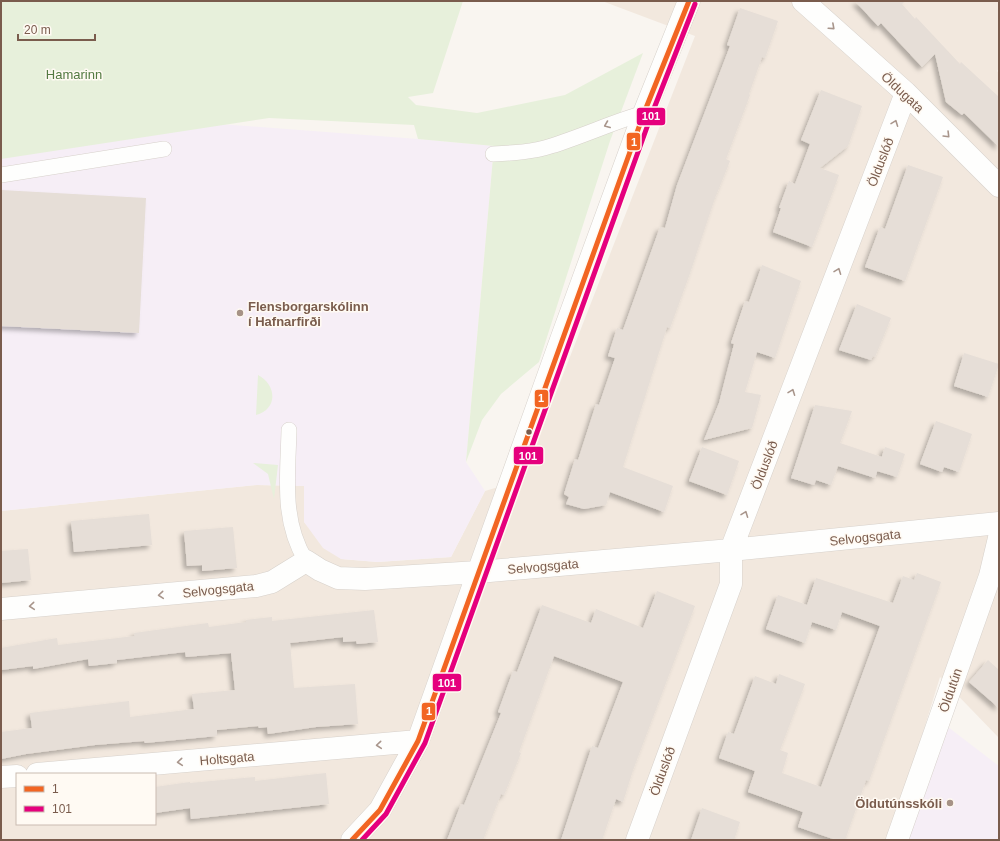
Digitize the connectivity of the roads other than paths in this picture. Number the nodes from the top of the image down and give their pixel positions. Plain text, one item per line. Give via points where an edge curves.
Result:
1 (690, 1) edge
2 (803, 1) edge
3 (906, 94) junction
4 (644, 113) junction
5 (164, 149) dead end
6 (494, 154) dead end
7 (1, 175) edge
8 (999, 186) edge
9 (289, 430) dead end
10 (999, 523) edge
11 (999, 538) edge
12 (731, 550) junction
13 (306, 561) junction
14 (478, 572) junction
15 (1, 609) edge
16 (418, 741) junction
17 (49, 773) edge
18 (16, 776) edge
19 (1, 777) edge
20 (352, 840) edge
21 (637, 840) edge
22 (897, 840) edge

1 - 4 street
2 -> 3 street, Öldugata
3 -> 8 street, Öldugata
12 -> 3 street, Ölduslóð
4 -> 6 lane via 550,146
4 - 14 street
5 - 7 lane
9 - 13 lane via 290,522 296,545
10 - 12 street, Selvogsgata
11 - 22 street, Öldutún via 990,576
12 - 14 street, Selvogsgata
12 - 21 street, Ölduslóð via 731,584
13 - 14 street, Selvogsgata via 338,578 365,579
13 -> 15 street, Selvogsgata via 272,582 256,586
14 - 16 street
16 -> 17 street, Holtsgata
16 - 20 street via 380,810
18 - 19 street

